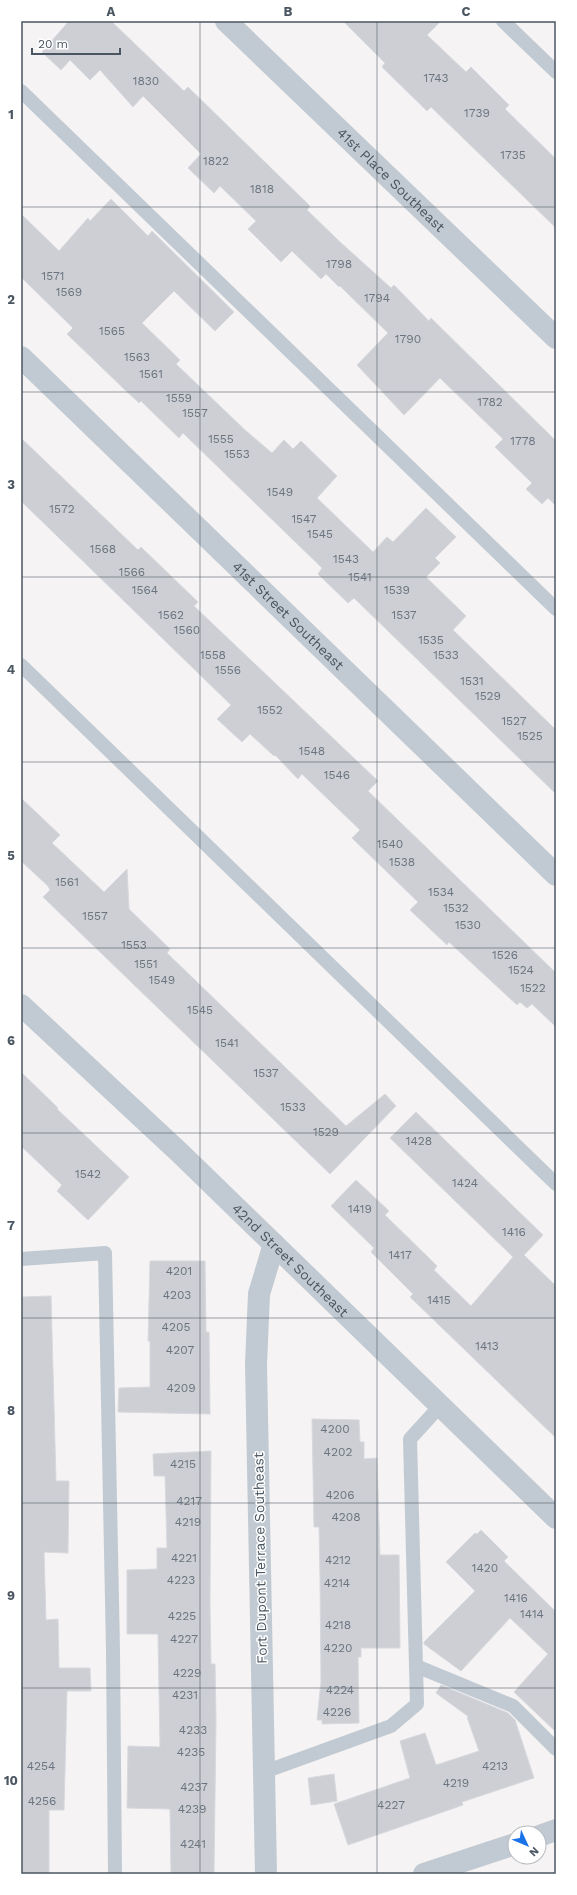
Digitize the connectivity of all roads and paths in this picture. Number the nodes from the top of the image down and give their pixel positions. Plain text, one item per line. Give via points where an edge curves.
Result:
1 (226, 21) edge
2 (504, 21) edge
3 (556, 72) edge
4 (21, 91) edge
5 (556, 338) edge
6 (21, 357) edge
7 (556, 609) edge
8 (21, 665) edge
9 (556, 875) edge
10 (21, 1005) edge
11 (556, 1184) edge
12 (274, 1244) junction
13 (21, 1259) edge
14 (440, 1406) junction
15 (556, 1518) edge
16 (416, 1666) junction
17 (556, 1749) edge
18 (264, 1772) junction
19 (507, 1847) edge
20 (115, 1874) edge
21 (266, 1874) edge
22 (424, 1874) edge

1 - 5 street, 41st Place Southeast
2 - 3 lane
4 - 7 lane
6 - 9 street, 41st Street Southeast
8 - 11 lane
10 - 12 street, 42nd Street Southeast
12 - 14 street, 42nd Street Southeast
12 - 18 street, Fort Dupont Terrace Southeast via 259,1294 256,1364
13 - 20 lane via 105,1253
14 - 15 street, 42nd Street Southeast
14 - 16 lane via 410,1439
16 - 17 lane via 513,1706
16 - 18 lane via 418,1704 390,1726
18 - 21 street, Fort Dupont Terrace Southeast
19 - 22 street

